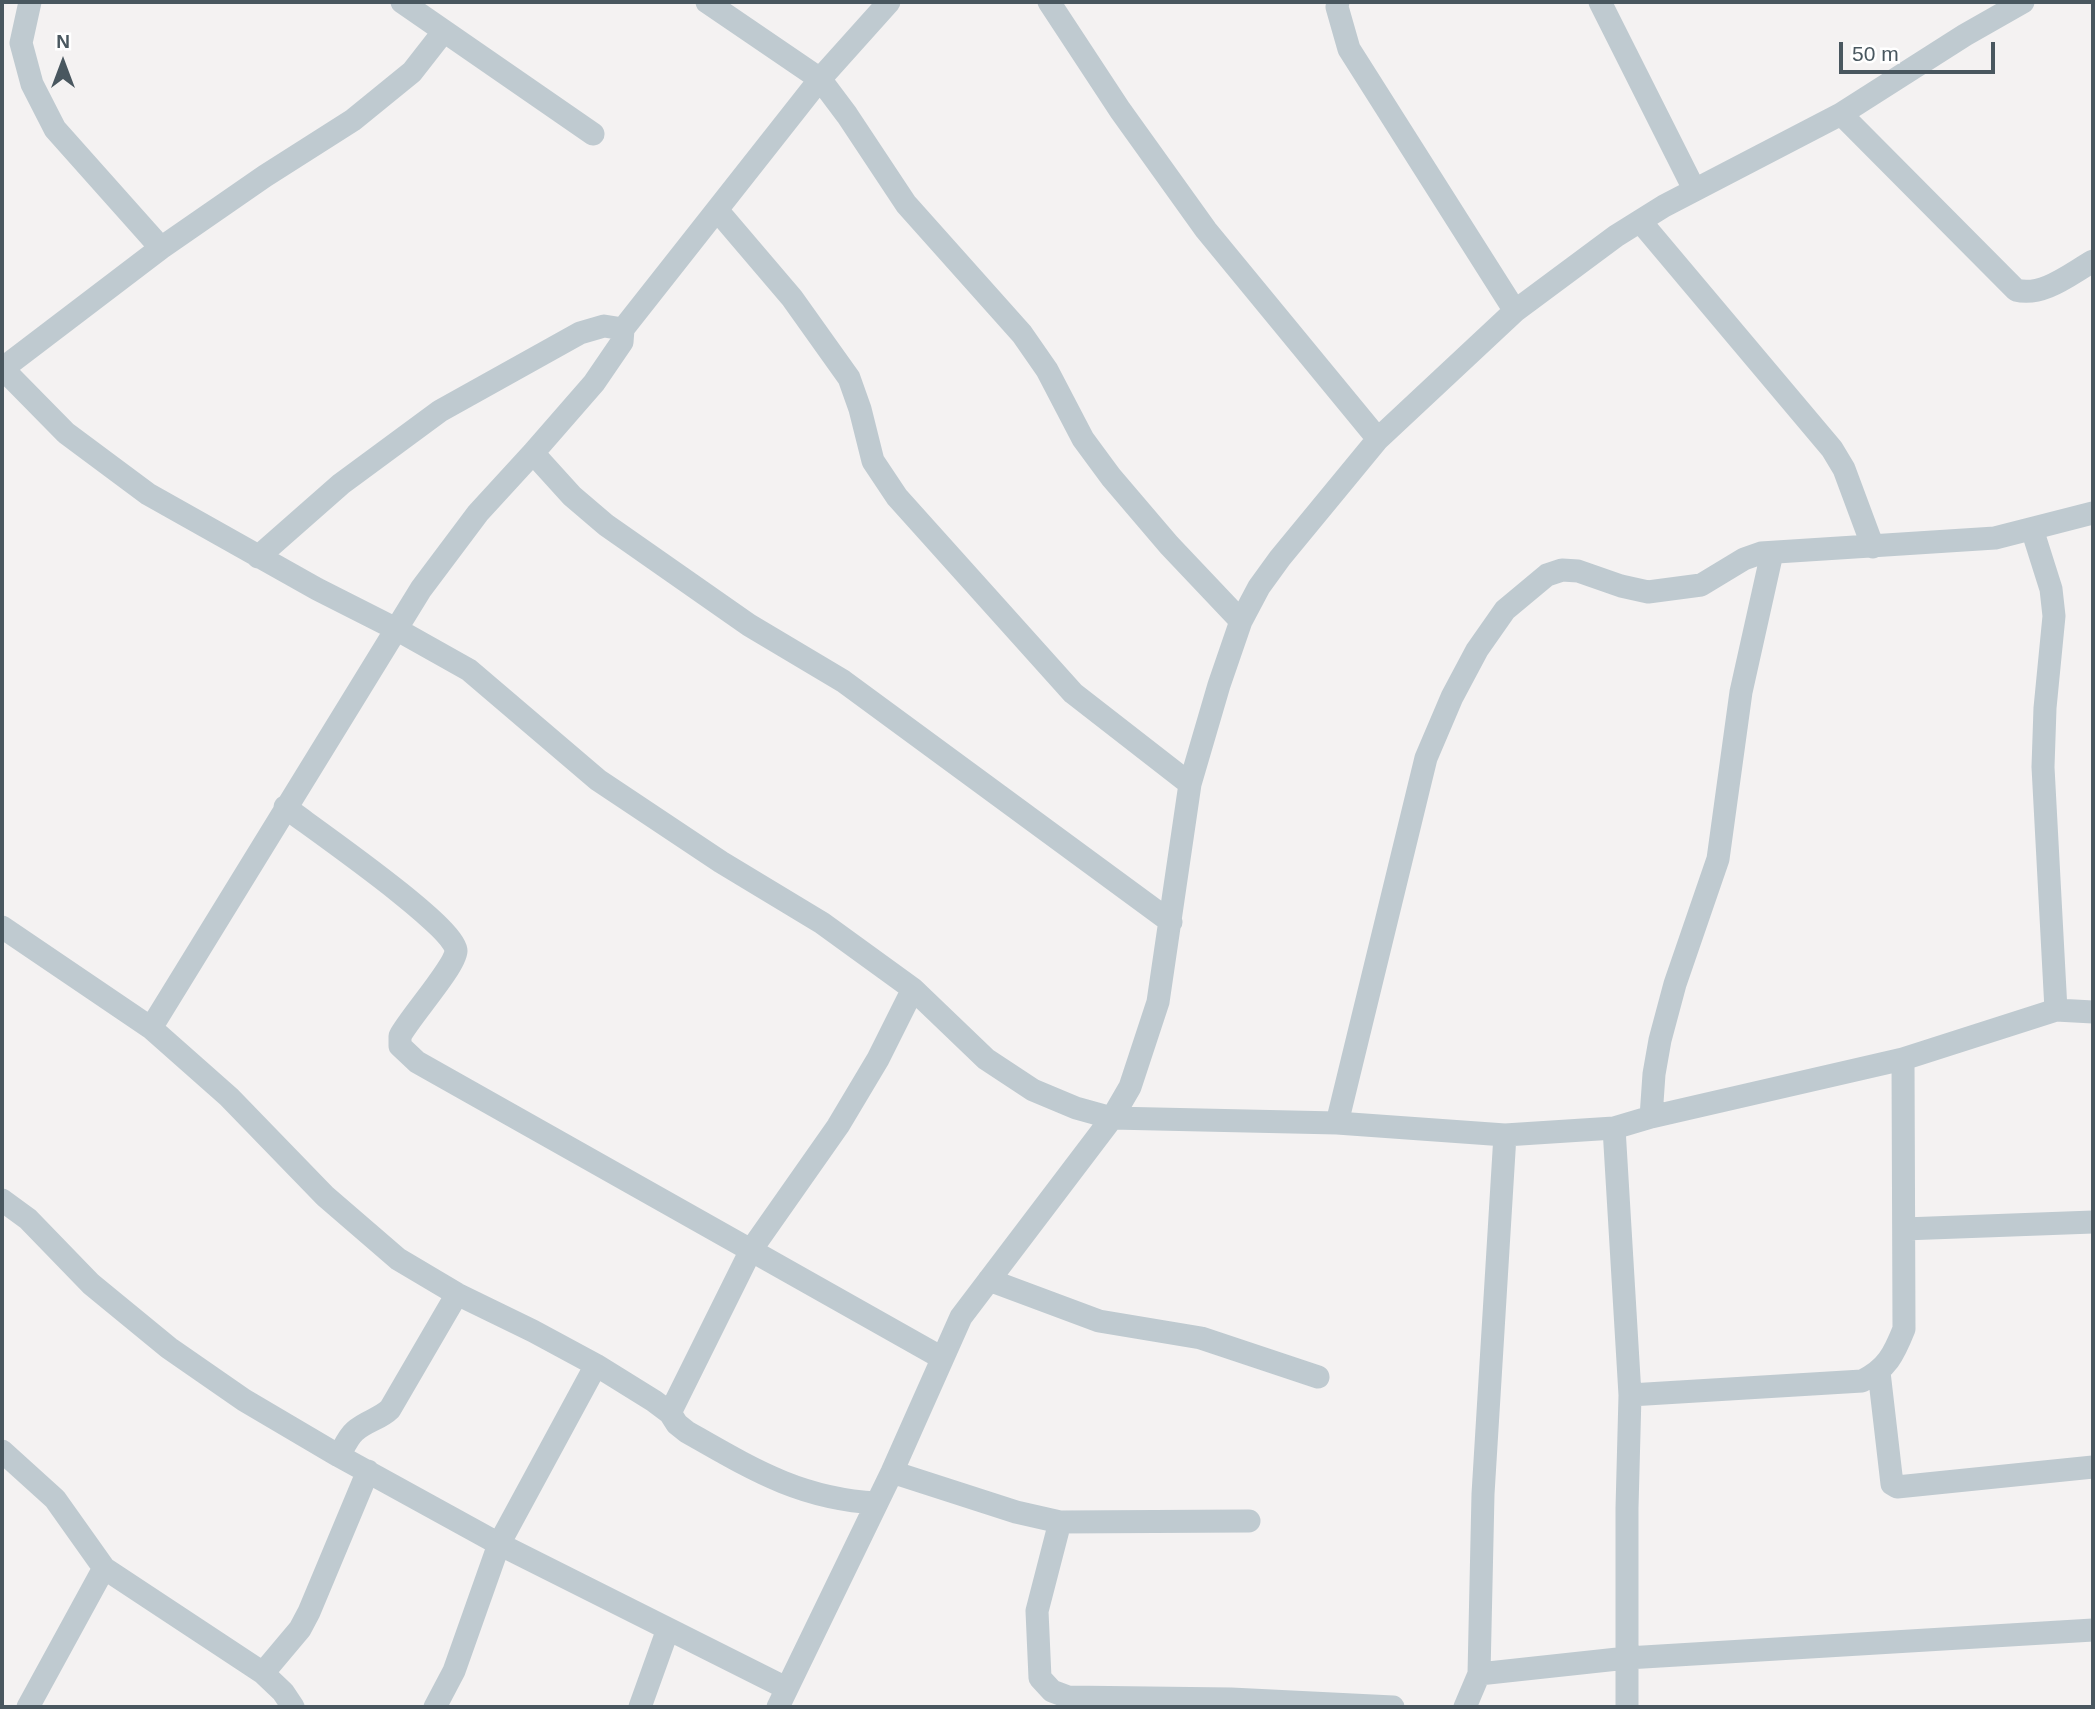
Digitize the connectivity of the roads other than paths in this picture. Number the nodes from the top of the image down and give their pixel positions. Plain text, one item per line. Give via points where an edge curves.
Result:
1 (30, 2) edge
2 (402, 2) edge
3 (706, 2) edge
4 (889, 2) edge
5 (1049, 2) edge
6 (1338, 2) edge
7 (1600, 2) edge
8 (2023, 2) edge
9 (444, 31) junction
10 (820, 79) junction
11 (1841, 114) junction
12 (593, 134) dead end
13 (1693, 189) junction
14 (717, 210) junction
15 (1640, 221) junction
16 (161, 248) junction
17 (2093, 261) edge
18 (1515, 311) junction
19 (623, 329) junction
20 (2, 368) edge
21 (1378, 439) junction
22 (533, 453) junction
23 (2093, 513) edge
24 (2032, 529) junction
25 (1873, 547) junction
26 (1772, 553) junction
27 (258, 557) junction
28 (1241, 621) junction
29 (396, 629) junction
30 (1190, 784) junction
31 (285, 807) junction
32 (1171, 922) junction
33 (2, 927) edge
34 (913, 989) junction
35 (2056, 1010) junction
36 (2093, 1013) edge
37 (151, 1028) junction
38 (1903, 1059) junction
39 (1651, 1116) junction
40 (1112, 1118) junction
41 (1337, 1123) junction
42 (1614, 1128) junction
43 (1505, 1135) junction
44 (2, 1200) edge
45 (2093, 1222) edge
46 (1904, 1229) junction
47 (751, 1250) junction
48 (989, 1280) junction
49 (457, 1294) junction
50 (942, 1358) junction
51 (596, 1365) junction
52 (1879, 1372) junction
53 (1318, 1377) dead end
54 (1630, 1395) junction
55 (670, 1413) junction
56 (2, 1451) edge
57 (339, 1456) junction
58 (2093, 1467) edge
59 (368, 1471) junction
60 (892, 1472) junction
61 (877, 1503) junction
62 (1249, 1521) dead end
63 (1060, 1522) junction
64 (499, 1544) junction
65 (104, 1568) junction
66 (668, 1629) junction
67 (2093, 1630) edge
68 (1626, 1658) junction
69 (263, 1673) junction
70 (1479, 1674) junction
71 (782, 1698) edge
72 (1231, 1703) edge
73 (28, 1707) edge
74 (293, 1707) edge
75 (435, 1707) edge
76 (640, 1707) edge
77 (1393, 1707) edge
78 (1465, 1707) edge
79 (1627, 1707) edge

1 - 16 street via 21,43 32,84 55,129
2 - 9 street
3 - 10 street
4 - 10 street
5 - 21 street via 1206,230
6 - 18 street via 1349,49
7 - 13 street
8 - 11 street
9 - 12 street
9 - 16 street via 412,72 354,120
10 - 14 street
10 - 28 street via 906,204 1022,334 1047,370 1083,439 1111,477
11 - 13 street
11 - 17 street via 2016,290 2042,290
13 - 15 street
14 - 19 street
14 - 30 street via 792,298 849,378 873,461 897,497 1073,693
15 - 18 street
15 - 25 street via 1832,449
16 - 20 street
18 - 21 street
19 - 22 street via 622,342 594,383
19 - 27 street via 604,326 580,333 440,411 341,484
20 - 27 street via 66,433 148,494
21 - 28 street via 1266,577
22 - 29 street via 478,513
22 - 32 street via 606,525 749,625 843,681
23 - 24 street
24 - 25 street via 1994,538
24 - 35 street via 2052,589 2054,616 2043,767
25 - 26 street
26 - 39 street via 1741,692 1718,859 1660,1040
26 - 41 street via 1744,559 1701,585 1648,592 1577,570 1562,570 1547,575 1505,610 1452,696 1426,758
27 - 29 street
28 - 30 street
29 - 31 street
29 - 34 street via 469,670 598,780 822,923
30 - 32 street
31 - 37 street
31 - 47 street via 419,907 454,942 456,952 449,966 400,1036 400,1046 408,1054
32 - 40 street via 1158,1002 1130,1087
33 - 37 street
34 - 40 street via 986,1059 1033,1090
34 - 47 street via 838,1126
35 - 36 street
35 - 38 street
37 - 49 street via 398,1259
38 - 39 street
38 - 46 street
39 - 42 street
40 - 41 street
40 - 48 street
41 - 43 street
42 - 43 street
42 - 54 street
43 - 70 street via 1483,1494
44 - 57 street via 28,1219 91,1284 169,1348 244,1400
45 - 46 street
46 - 52 street via 1904,1329 1896,1350
47 - 50 street
47 - 55 street
48 - 50 street via 961,1317
48 - 53 street via 1099,1321 1200,1338
49 - 51 street
49 - 57 street via 390,1409 352,1433
50 - 60 street
51 - 55 street
51 - 64 street
52 - 54 street via 1862,1381
52 - 58 street via 1892,1484 1897,1487
54 - 68 street
55 - 61 street via 687,1432 772,1479 847,1502
56 - 65 street via 55,1499
57 - 59 street
59 - 64 street
59 - 69 street via 304,1621
60 - 61 street
60 - 63 street
61 - 71 street
62 - 63 street
63 - 72 street via 1037,1611 1040,1678 1052,1691 1068,1697
64 - 66 street
64 - 75 street via 454,1671
65 - 69 street
65 - 73 street
66 - 71 street
66 - 76 street
67 - 68 street
68 - 70 street
68 - 79 street
69 - 74 street
70 - 78 street
72 - 77 street

